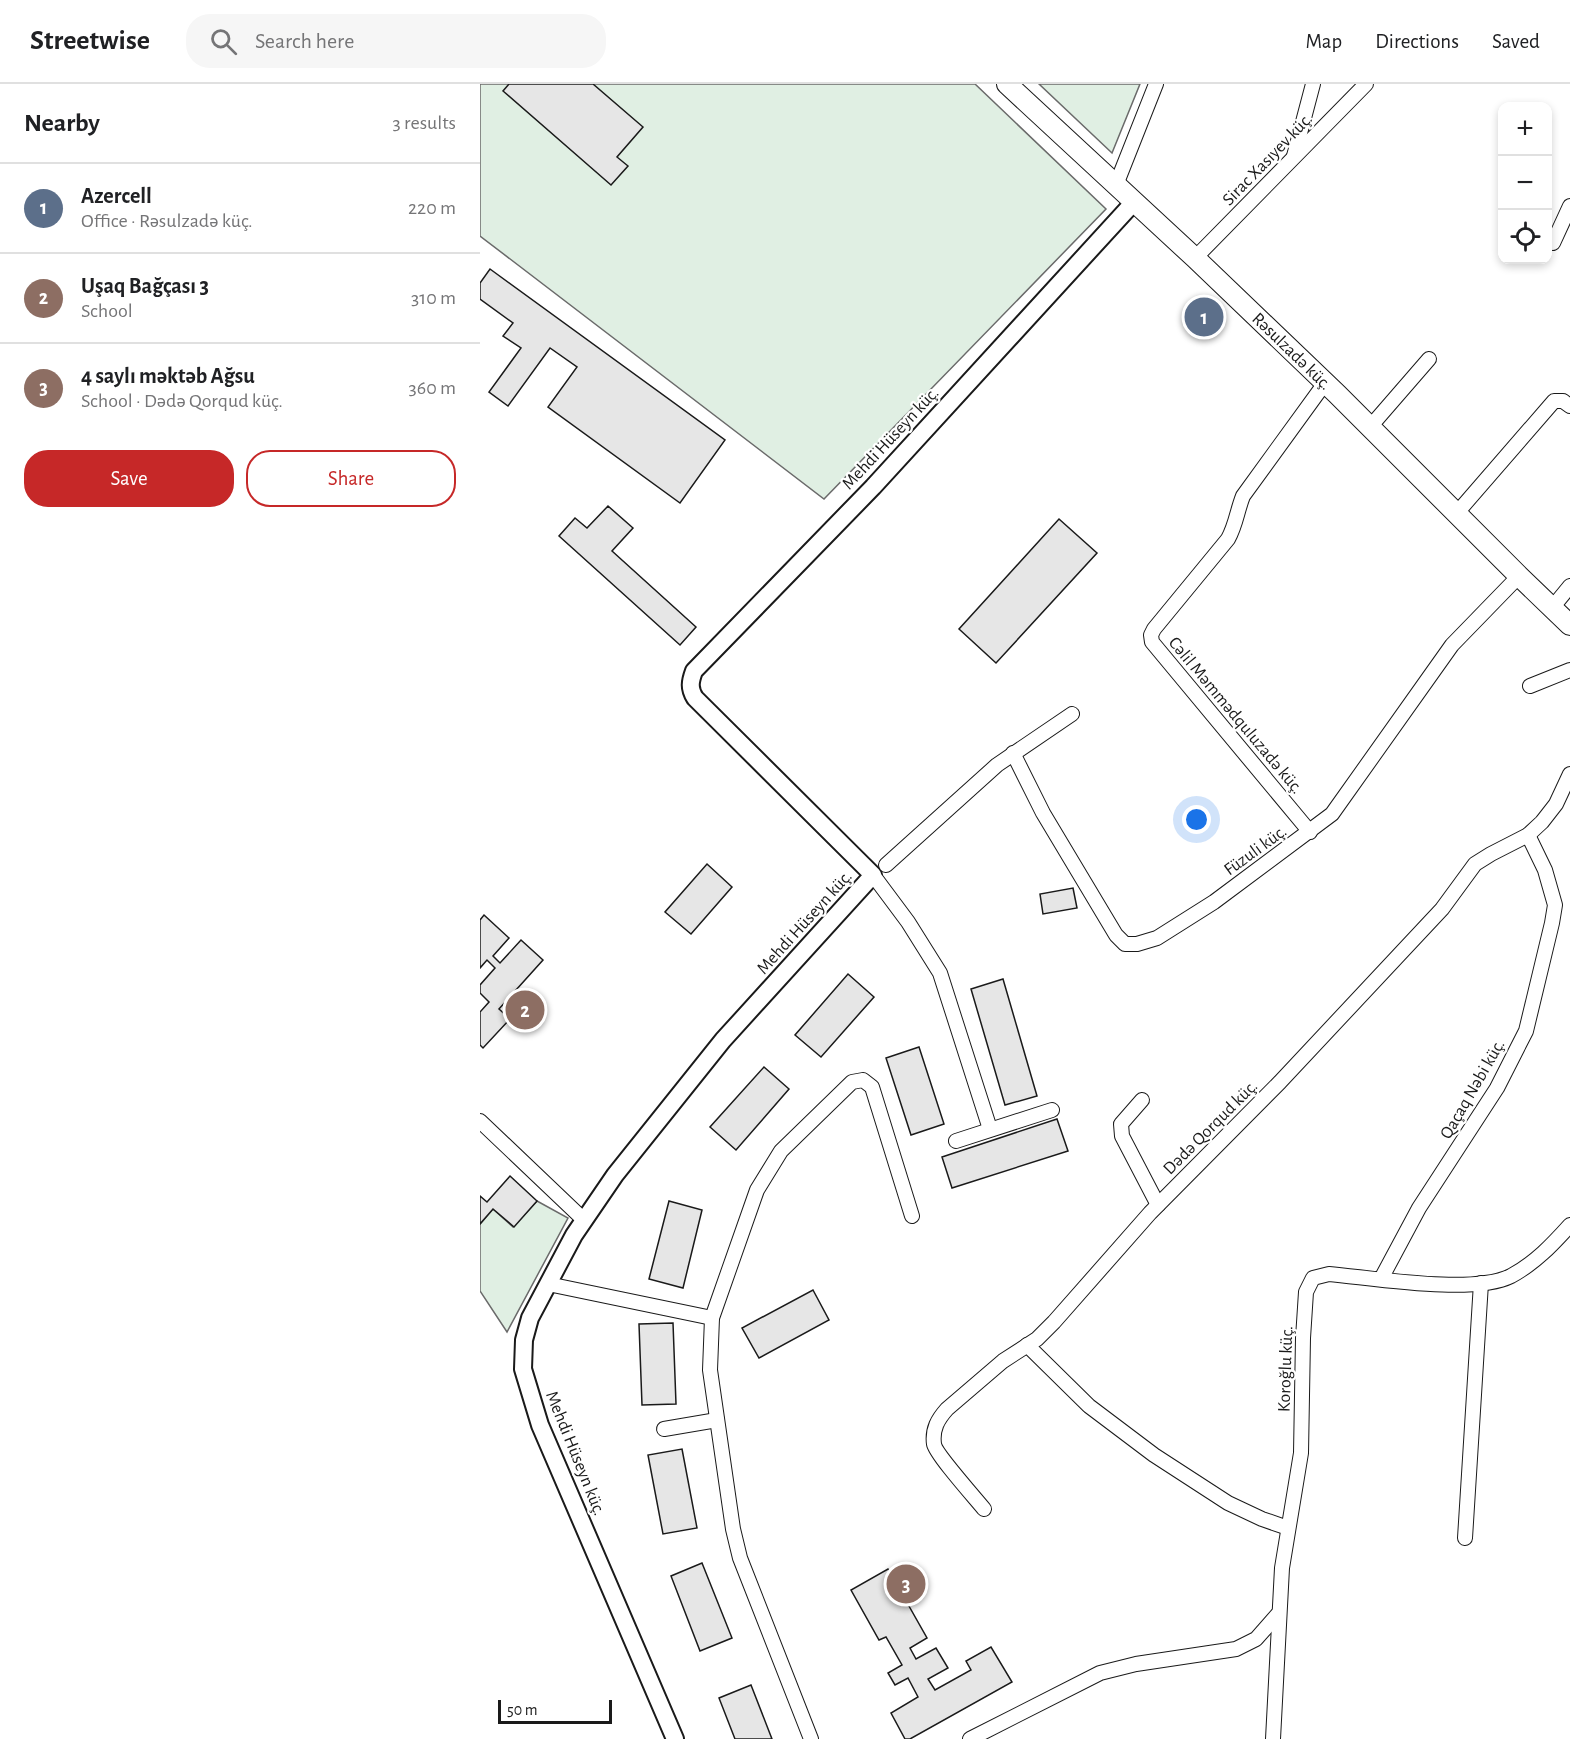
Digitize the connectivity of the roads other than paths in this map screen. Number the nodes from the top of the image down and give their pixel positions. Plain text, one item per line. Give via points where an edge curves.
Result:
1 (1156, 84) edge
2 (1313, 84) edge
3 (1366, 84) edge
4 (1009, 85) edge
5 (1293, 158) junction
6 (1116, 185) junction
7 (1134, 202) junction
8 (1570, 206) edge
9 (1553, 243) dead end
10 (1195, 258) junction
11 (1429, 359) dead end
12 (1325, 383) junction
13 (1570, 406) edge
14 (1370, 427) junction
15 (1456, 514) junction
16 (1519, 576) junction
17 (1570, 586) edge
18 (1552, 608) junction
19 (1570, 625) edge
20 (1570, 670) edge
21 (1530, 686) dead end
22 (1072, 714) dead end
23 (1013, 753) junction
24 (1570, 774) edge
25 (1310, 832) junction
26 (1528, 835) junction
27 (879, 870) junction
28 (1142, 1100) dead end
29 (1052, 1110) dead end
30 (480, 1121) edge
31 (990, 1129) junction
32 (956, 1141) dead end
33 (1158, 1205) junction
34 (912, 1216) dead end
35 (584, 1220) junction
36 (1570, 1225) edge
37 (1381, 1279) junction
38 (1481, 1283) junction
39 (548, 1284) junction
40 (712, 1318) junction
41 (1027, 1345) junction
42 (717, 1420) junction
43 (664, 1429) dead end
44 (984, 1509) dead end
45 (1288, 1528) junction
46 (1465, 1538) dead end
47 (1278, 1614) junction
48 (671, 1738) edge
49 (811, 1739) edge
50 (970, 1739) edge
51 (1273, 1739) edge

1 - 6 street
2 - 5 street
3 - 5 street, Sirac Xasıyev küç.
4 - 6 main road, Rəsulzadə küç.
5 - 10 street, Sirac Xasıyev küç.
6 - 7 main road, Rəsulzadə küç.
7 - 10 main road, Rəsulzadə küç.
7 - 27 street, Mehdi Hüseyn küç. via 873,487 694,671 690,682 695,698
8 - 9 street
10 - 12 main road, Rəsulzadə küç.
11 - 14 street
12 - 14 main road, Rəsulzadə küç.
12 - 25 street, Cəlil Məmmədquluzadə küç. via 1243,496 1228,539 1150,635
13 - 15 street via 1554,401
14 - 15 main road, Rəsulzadə küç.
15 - 16 main road, Rəsulzadə küç.
16 - 18 main road, Rəsulzadə küç.
16 - 25 street, Füzuli küç. via 1452,645 1332,814
17 - 18 street
18 - 19 main road, Rəsulzadə küç.
20 - 21 street
22 - 23 street
23 - 25 street, Füzuli küç. via 1043,813 1125,944 1157,938
23 - 27 street
24 - 26 street, Dədə Qorqud küç. via 1556,804
26 - 33 street, Dədə Qorqud küç. via 1475,864 1442,909
26 - 37 street, Qaçaq Nəbi küç. via 1556,904 1526,1031 1497,1088 1419,1208
27 - 31 street via 940,973
27 - 35 street, Mehdi Hüseyn küç. via 723,1040
28 - 33 street via 1120,1124 1122,1136
29 - 31 street
30 - 35 street
31 - 32 street
33 - 41 street, Dədə Qorqud küç. via 1054,1322
34 - 40 street via 872,1087 863,1080 852,1082 781,1151 757,1190
35 - 39 street, Mehdi Hüseyn küç.
36 - 38 street, Koroğlu küç. via 1540,1257 1510,1276
37 - 38 street, Koroğlu küç.
37 - 45 street, Koroğlu küç. via 1329,1274 1313,1278 1306,1292 1301,1453
38 - 46 street
39 - 40 street
39 - 48 street, Mehdi Hüseyn küç. via 530,1318 524,1340 524,1369 540,1425
40 - 42 street via 710,1370
41 - 44 street, Dədə Qorqud küç. via 947,1409 933,1431 934,1447
41 - 45 street via 1089,1406 1154,1455 1228,1503
42 - 43 street
42 - 49 street via 740,1558
45 - 47 street, Koroğlu küç.
47 - 50 street via 1256,1639 1236,1649 1100,1673
47 - 51 street, Koroğlu küç.

